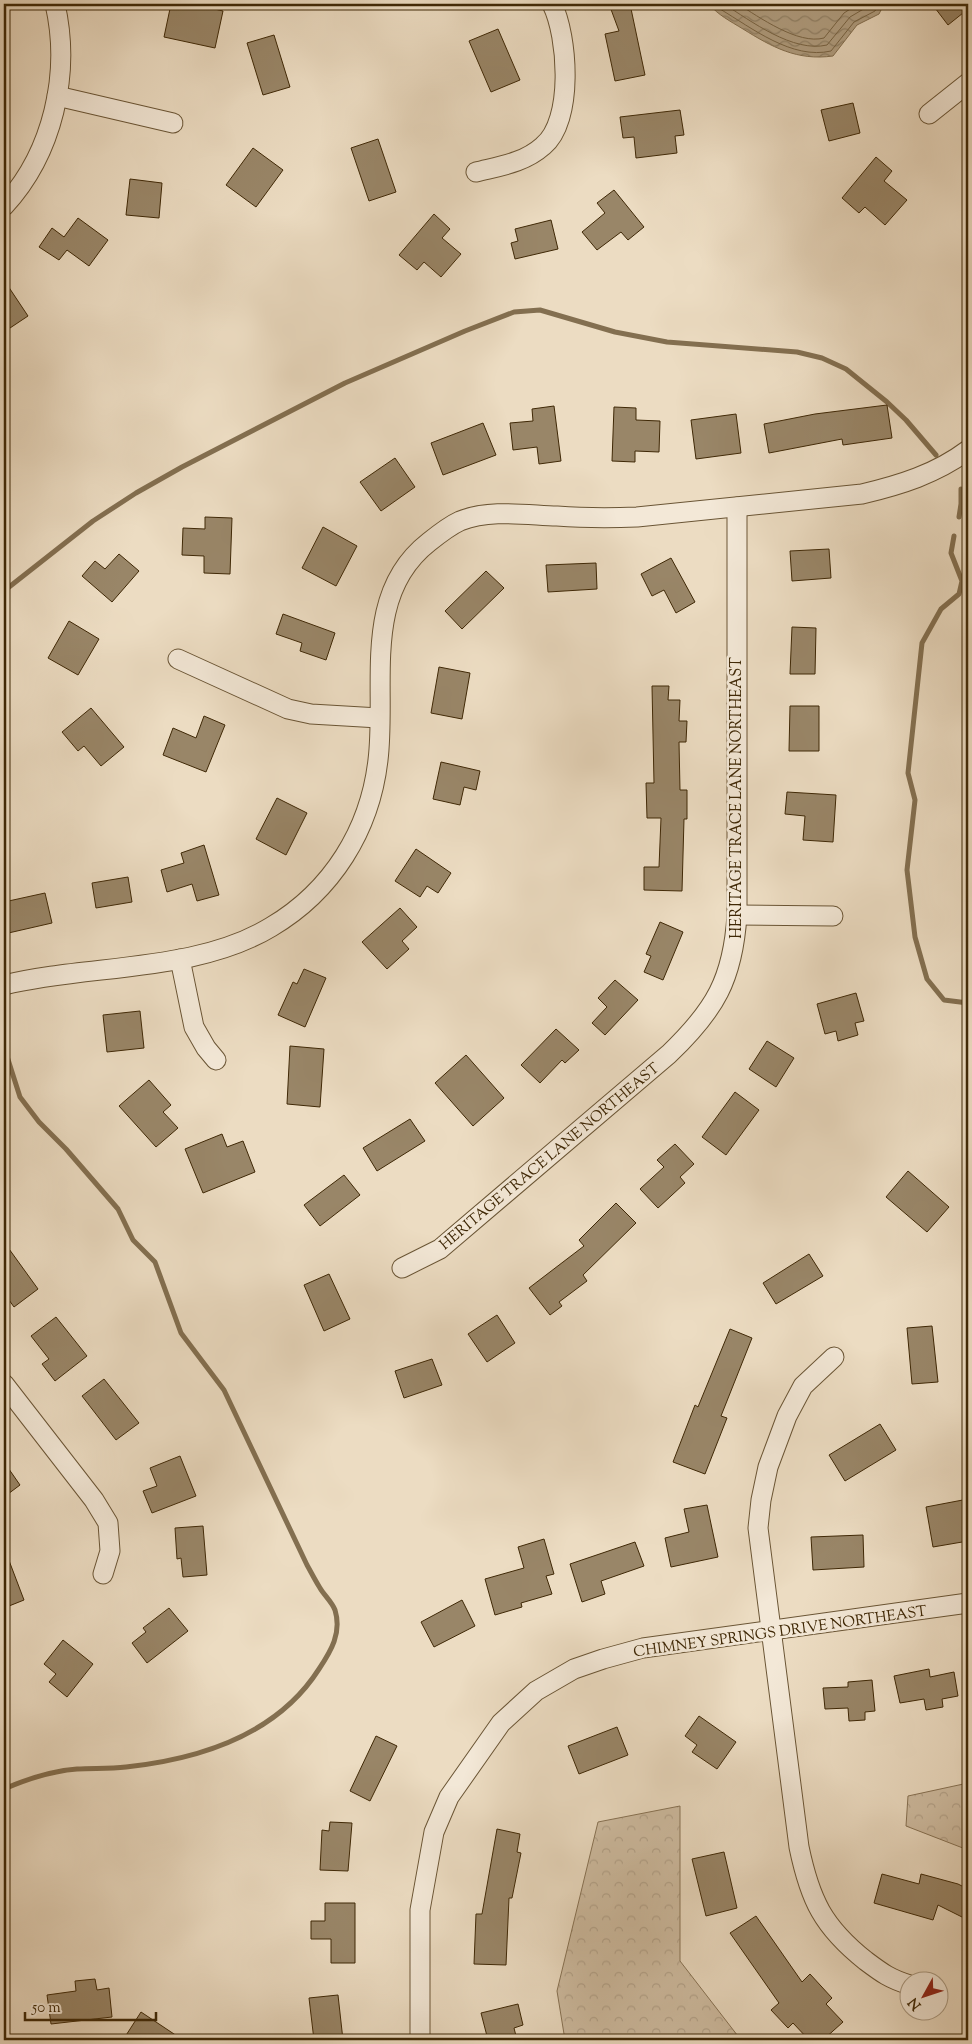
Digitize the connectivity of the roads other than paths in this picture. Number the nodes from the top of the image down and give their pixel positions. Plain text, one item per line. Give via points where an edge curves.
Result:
1 (55, 4) edge
2 (552, 4) edge
3 (968, 82) edge
4 (56, 96) junction
5 (929, 114) dead end
6 (173, 123) dead end
7 (476, 172) dead end
8 (4, 206) edge
9 (968, 450) edge
10 (736, 507) junction
11 (178, 659) dead end
12 (379, 718) junction
13 (737, 915) junction
14 (833, 916) dead end
15 (180, 959) junction
16 (4, 985) edge
17 (216, 1060) dead end
18 (402, 1268) dead end
19 (834, 1357) dead end
20 (4, 1384) edge
21 (103, 1574) dead end
22 (968, 1603) edge
23 (771, 1631) junction
24 (900, 1982) edge
25 (420, 2040) edge

1 - 4 street via 60,43
2 - 7 street via 561,26 566,65 559,123 546,145 527,158
3 - 5 street
4 - 6 street
4 - 8 street via 52,122 41,150 25,179
9 - 10 street via 936,471 887,488 862,494
10 - 12 street via 637,518 501,514 460,521 448,528 416,554 391,593 382,634
10 - 13 street, HERITAGE TRACE LANE NORTHEAST
11 - 12 street via 288,708 310,714
12 - 15 street via 378,760 370,798 352,845 329,878 301,906 270,928 224,948
13 - 14 street
13 - 18 street, HERITAGE TRACE LANE NORTHEAST via 735,944 728,972 707,1014 692,1032 440,1250
15 - 16 street
15 - 17 street via 194,1027
19 - 23 street via 803,1386 787,1416 768,1468 758,1528
20 - 21 street via 94,1500 108,1523 110,1550
22 - 23 street, CHIMNEY SPRINGS DRIVE NORTHEAST
23 - 24 street via 799,1847 813,1896 834,1932 848,1947 890,1979
23 - 25 street, CHIMNEY SPRINGS DRIVE NORTHEAST via 643,1648 603,1659 574,1669 536,1691 501,1723 449,1797 434,1832 420,1910

